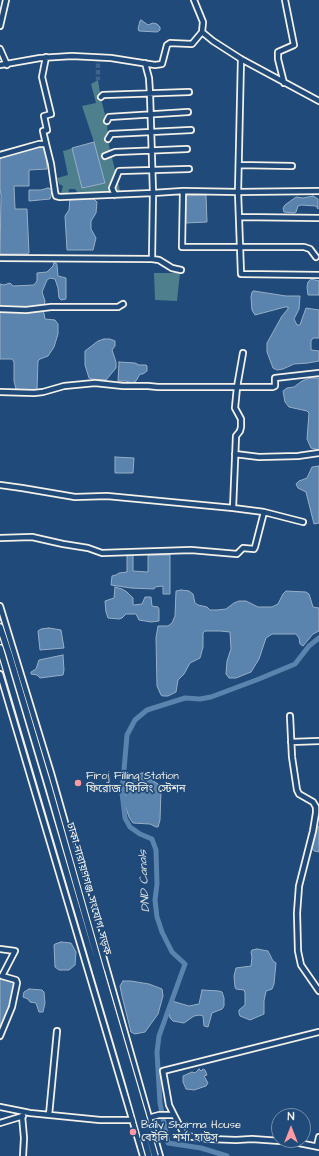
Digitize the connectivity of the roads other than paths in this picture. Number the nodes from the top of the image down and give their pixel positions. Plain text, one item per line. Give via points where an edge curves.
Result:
1 (6, 0) edge
2 (194, 0) edge
3 (285, 0) edge
4 (0, 26) edge
5 (202, 32) junction
6 (0, 49) edge
7 (46, 57) junction
8 (241, 59) junction
9 (145, 63) junction
10 (0, 65) edge
11 (7, 65) junction
12 (284, 83) junction
13 (189, 92) dead end
14 (150, 94) junction
15 (102, 96) dead end
16 (319, 101) edge
17 (188, 112) dead end
18 (151, 115) junction
19 (108, 119) dead end
20 (191, 130) dead end
21 (151, 133) junction
22 (108, 139) dead end
23 (46, 144) junction
24 (187, 149) dead end
25 (152, 150) junction
26 (0, 155) edge
27 (105, 156) dead end
28 (239, 165) junction
29 (292, 166) dead end
30 (189, 169) dead end
31 (153, 170) junction
32 (183, 191) junction
33 (319, 191) edge
34 (238, 192) junction
35 (152, 193) junction
36 (115, 195) junction
37 (240, 217) junction
38 (319, 218) edge
39 (240, 247) junction
40 (316, 257) dead end
41 (0, 258) edge
42 (152, 259) junction
43 (181, 270) dead end
44 (319, 275) edge
45 (123, 304) dead end
46 (0, 309) edge
47 (243, 354) dead end
48 (319, 373) edge
49 (237, 387) junction
50 (0, 392) edge
51 (319, 453) edge
52 (235, 454) junction
53 (0, 485) edge
54 (233, 508) junction
55 (264, 512) junction
56 (303, 522) dead end
57 (0, 538) edge
58 (0, 606) edge
59 (2, 629) edge
60 (0, 648) edge
61 (0, 674) edge
62 (10, 680) junction
63 (3, 682) junction
64 (290, 716) dead end
65 (25, 730) junction
66 (18, 732) junction
67 (319, 741) edge
68 (291, 742) junction
69 (317, 821) edge
70 (54, 829) junction
71 (47, 831) junction
72 (0, 950) edge
73 (96, 951) junction
74 (84, 954) junction
75 (99, 972) junction
76 (319, 992) edge
77 (57, 1031) dead end
78 (319, 1032) edge
79 (0, 1036) edge
80 (0, 1107) edge
81 (30, 1113) junction
82 (49, 1115) junction
83 (22, 1116) junction
84 (171, 1116) junction
85 (150, 1117) junction
86 (133, 1121) junction
87 (0, 1123) edge
88 (319, 1137) edge
89 (318, 1146) edge
90 (23, 1156) edge
91 (143, 1156) edge
92 (149, 1156) edge
93 (155, 1156) edge
94 (160, 1156) edge

1 - 4 street
2 - 5 street via 203,22
3 - 12 street via 294,45 278,52
5 - 8 street
5 - 9 street via 192,44 170,42 162,64
6 - 11 street
7 - 9 street via 88,56
7 - 11 street
7 - 23 street via 42,77 51,114 44,116 47,130 43,131
8 - 12 street
8 - 28 street
9 - 14 street
10 - 11 street
12 - 16 street
13 - 14 street
14 - 15 street
14 - 18 street
17 - 18 street
18 - 19 street
18 - 21 street
20 - 21 street
21 - 22 street via 111,134
21 - 25 street
23 - 26 street
23 - 36 street via 56,196 68,198
24 - 25 street
25 - 27 street via 114,152
25 - 31 street
28 - 29 street
28 - 34 street
30 - 31 street
31 - 35 street
31 - 36 street via 120,172 112,188
32 - 34 street
32 - 35 street
32 - 39 street via 182,247
33 - 34 street
34 - 37 street
35 - 36 street
35 - 42 street
37 - 38 street
37 - 39 street
39 - 40 street via 304,246
39 - 44 street via 242,274
41 - 42 street
42 - 43 street
45 - 46 street via 111,307 51,306 26,310
47 - 49 street
48 - 49 street via 275,378 273,387
49 - 50 street via 158,387 95,383 64,386 34,393
49 - 52 street via 235,408 241,419 241,427 236,436
51 - 52 street via 267,457
52 - 54 street
53 - 54 street via 75,497 114,496
54 - 55 street
55 - 56 street
55 - 57 street via 256,547 243,548 237,554 191,550 102,553 32,537
58 - 59 street
59 - 73 main road, ঢাকা-নারায়ণগঞ্জ সংযোগ সড়ক via 62,822
60 - 62 main road, ঢাকা-নারায়ণগঞ্জ সংযোগ সড়ক
61 - 63 street
62 - 63 main road
62 - 65 main road, ঢাকা-নারায়ণগঞ্জ সংযোগ সড়ক
63 - 66 street
64 - 68 street
65 - 66 main road
65 - 70 main road, ঢাকা-নারায়ণগঞ্জ সংযোগ সড়ক
66 - 71 street
67 - 68 street
68 - 69 street via 297,790 313,802
69 - 76 street via 299,886 297,942 301,965
70 - 71 main road
70 - 73 main road, ঢাকা-নারায়ণগঞ্জ সংযোগ সড়ক
71 - 74 street
72 - 79 street via 15,951 2,976 16,980 17,984 12,1007
73 - 74 main road
73 - 75 main road, ঢাকা-নারায়ণগঞ্জ সংযোগ সড়ক
73 - 85 street
74 - 86 street
75 - 92 main road, ঢাকা-নারায়ণগঞ্জ সংযোগ সড়ক, bridge
75 - 93 main road, ঢাকা-নারায়ণগঞ্জ সংযোগ সড়ক, bridge
77 - 82 street
78 - 84 street via 163,1071
80 - 81 street
81 - 82 street
81 - 83 street
82 - 86 street
83 - 87 street
83 - 90 street
84 - 85 street
84 - 89 street via 185,1136 294,1142
85 - 86 street
85 - 94 street
86 - 91 street
88 - 89 street

